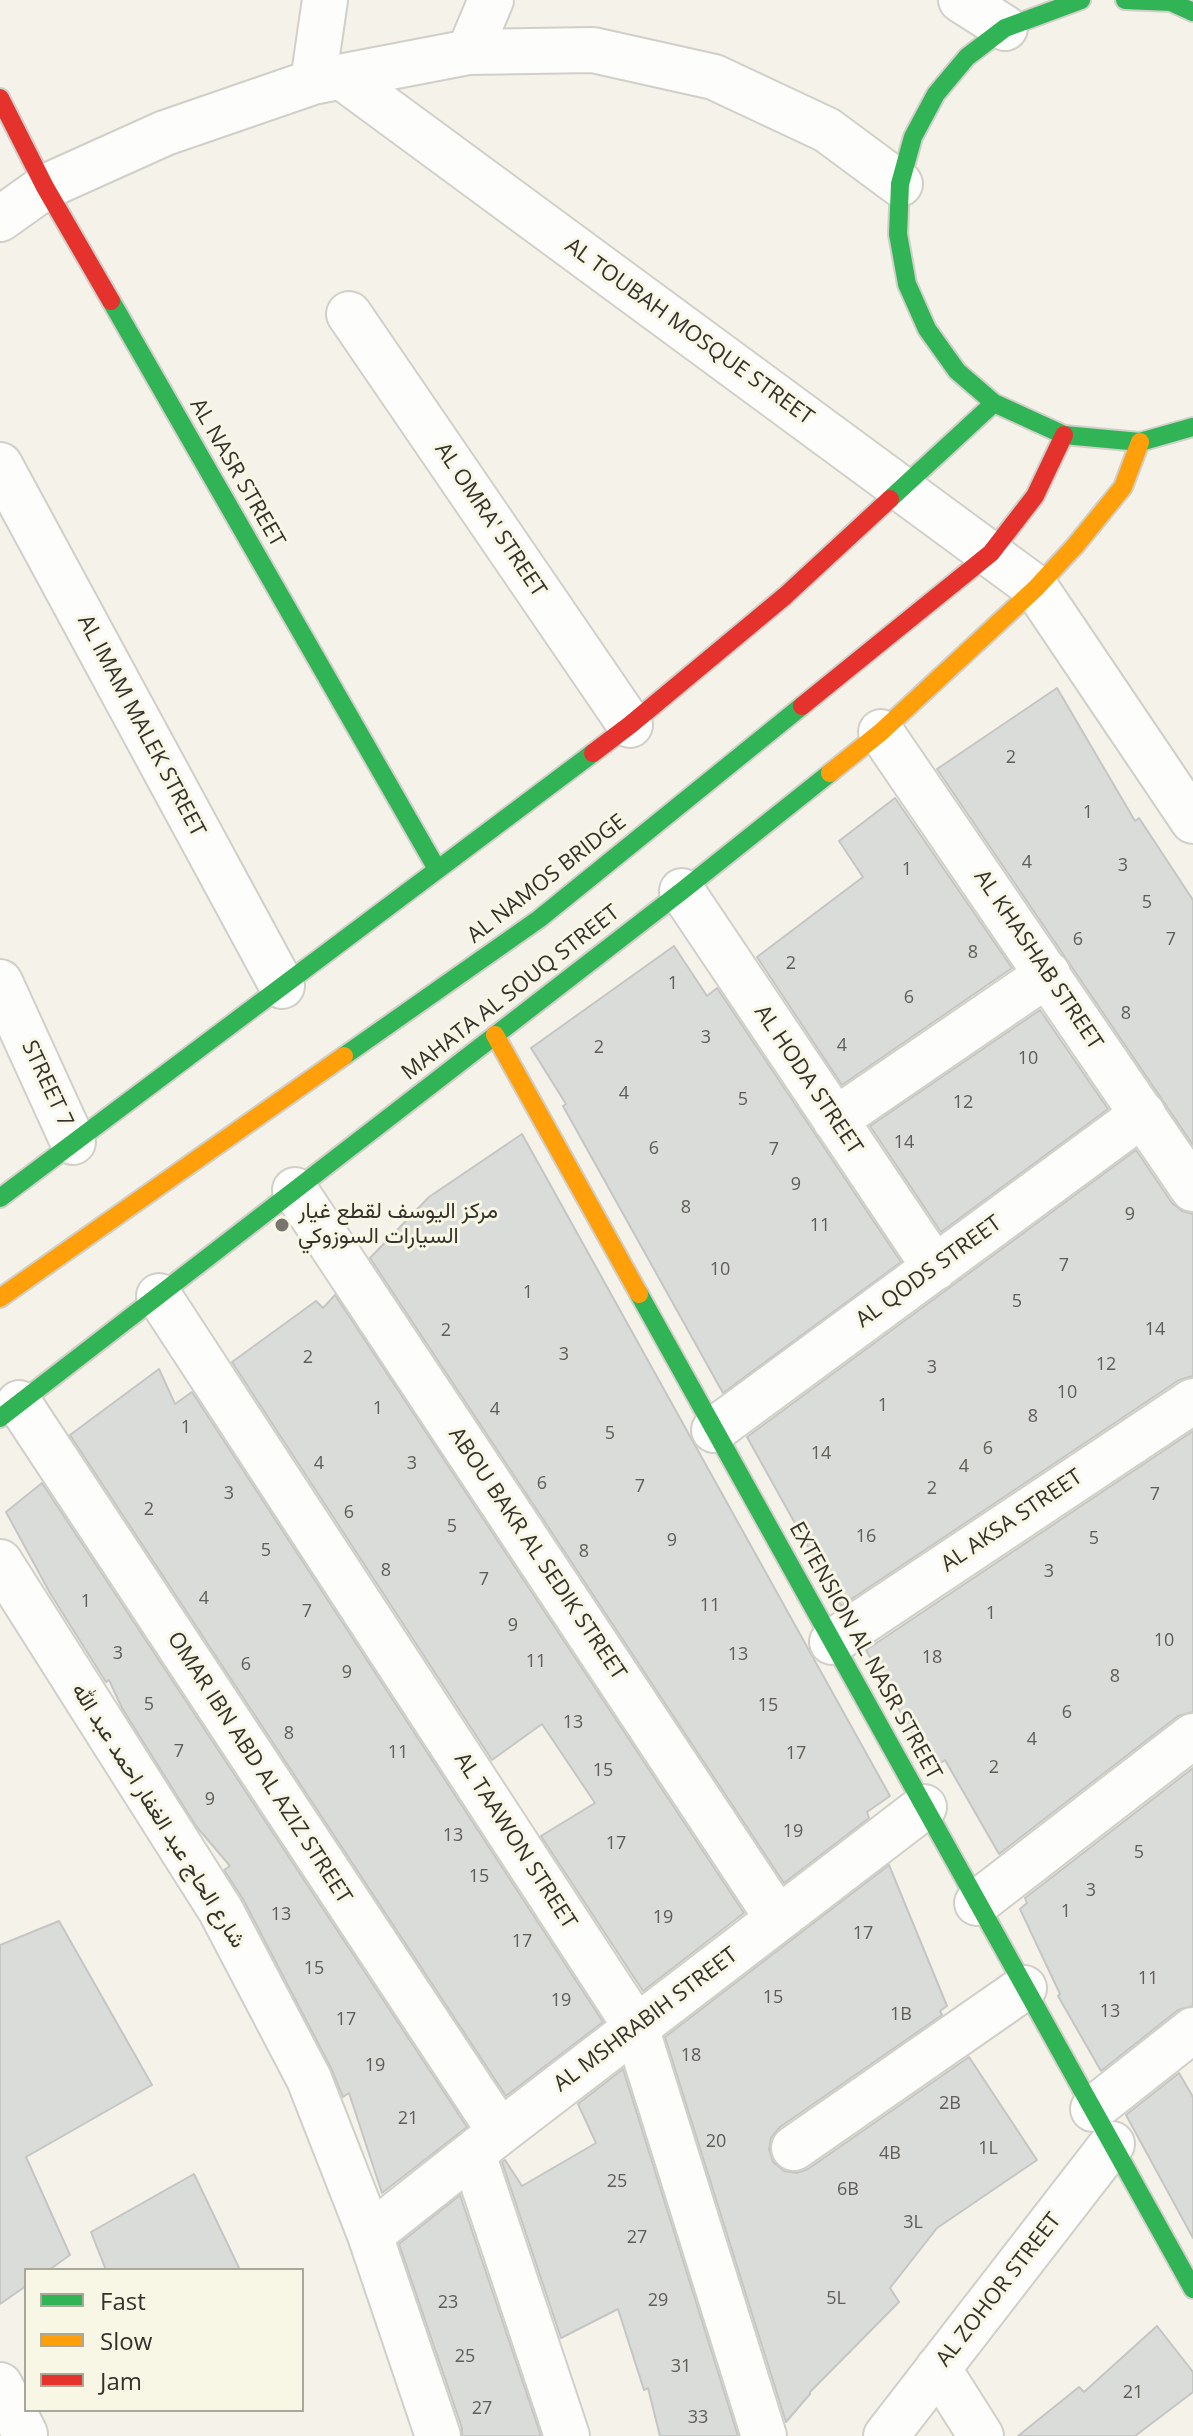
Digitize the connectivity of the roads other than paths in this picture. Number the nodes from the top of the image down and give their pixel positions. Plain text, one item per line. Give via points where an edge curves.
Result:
1 (325, 0) edge
2 (491, 0) edge
3 (961, 0) edge
4 (1081, 0) edge
5 (1125, 0) edge
6 (1193, 12) edge
7 (1005, 28) junction
8 (469, 52) junction
9 (327, 80) junction
10 (0, 98) edge
11 (900, 184) junction
12 (45, 187) junction
13 (0, 219) edge
14 (349, 314) dead end
15 (994, 403) junction
16 (1193, 427) edge
17 (1064, 435) junction
18 (1140, 442) junction
19 (0, 465) edge
20 (902, 488) junction
21 (991, 553) junction
22 (1036, 588) junction
23 (630, 725) junction
24 (881, 732) junction
25 (1193, 821) edge
26 (437, 869) junction
27 (682, 891) junction
28 (1048, 974) junction
29 (0, 982) edge
30 (282, 986) junction
31 (495, 1035) junction
32 (1143, 1114) junction
33 (835, 1120) junction
34 (73, 1142) junction
35 (1193, 1189) edge
36 (295, 1190) junction
37 (0, 1198) edge
38 (935, 1268) junction
39 (159, 1296) junction
40 (0, 1298) edge
41 (1193, 1401) edge
42 (10, 1411) edge
43 (714, 1430) junction
44 (0, 1562) edge
45 (832, 1642) junction
46 (1193, 1736) edge
47 (924, 1807) junction
48 (977, 1903) junction
49 (778, 1919) junction
50 (1024, 1988) junction
51 (636, 2027) junction
52 (1193, 2030) edge
53 (1102, 2126) junction
54 (486, 2143) junction
55 (794, 2148) dead end
56 (370, 2235) junction
57 (1182, 2241) edge
58 (1193, 2289) edge
59 (938, 2368) junction
60 (0, 2385) edge
61 (25, 2434) dead end
62 (438, 2436) edge
63 (567, 2436) edge
64 (764, 2436) edge
65 (886, 2436) edge
66 (981, 2436) edge

1 - 9 street
2 - 8 street
3 - 7 street
4 - 7 street
5 - 6 street via 1171,2
7 - 11 street via 967,57 936,94 913,137
8 - 9 street
8 - 11 street via 593,50 714,77 827,130
9 - 12 street via 165,133
9 - 20 street, AL TOUBAH MOSQUE STREET
10 - 12 street, AL NASR STREET
11 - 15 street via 898,234 907,284 927,329 957,371
12 - 13 street
12 - 26 street, AL NASR STREET
14 - 23 street, AL OMRA' STREET
15 - 17 street
15 - 20 street
16 - 18 street
17 - 18 street
17 - 21 street, AL NAMOS BRIDGE via 1035,496
18 - 22 street, MAHATA AL SOUQ STREET via 1123,487
19 - 30 street, AL IMAM MALEK STREET
20 - 21 street, AL TOUBAH MOSQUE STREET
20 - 23 street via 785,596
21 - 22 street, AL TOUBAH MOSQUE STREET
21 - 40 street, AL NAMOS BRIDGE via 539,919
22 - 24 street, MAHATA AL SOUQ STREET
22 - 25 street, AL TOUBAH MOSQUE STREET
23 - 26 street
24 - 27 street, MAHATA AL SOUQ STREET
24 - 28 street, AL KHASHAB STREET
26 - 30 street
27 - 31 street, MAHATA AL SOUQ STREET
27 - 33 street, AL HODA STREET
28 - 32 street, AL KHASHAB STREET
28 - 33 street
29 - 34 street, STREET 7
30 - 34 street
31 - 36 street, MAHATA AL SOUQ STREET
31 - 43 street, EXTENSION AL NASR STREET
32 - 35 street, AL KHASHAB STREET
32 - 38 street, AL QODS STREET
33 - 38 street, AL HODA STREET
34 - 37 street
36 - 39 street, MAHATA AL SOUQ STREET
36 - 49 street, ABOU BAKR AL SEDIK STREET
38 - 43 street, AL QODS STREET
39 - 42 street, MAHATA AL SOUQ STREET
39 - 51 street, AL TAAWON STREET
41 - 45 street, AL AKSA STREET
42 - 54 street, OMAR IBN ABD AL AZIZ STREET
43 - 45 street, EXTENSION AL NASR STREET
44 - 56 street, شارع الحاج عبد الغفار احمد عبد الله via 221,1911 309,2079
45 - 47 street, EXTENSION AL NASR STREET
46 - 48 street
47 - 48 street, EXTENSION AL NASR STREET
47 - 49 street, AL MSHRABIH STREET
48 - 50 street, EXTENSION AL NASR STREET
49 - 51 street, AL MSHRABIH STREET
50 - 53 street, EXTENSION AL NASR STREET
50 - 55 street
51 - 54 street, AL MSHRABIH STREET
51 - 64 street, AL TAAWON STREET
52 - 53 street, AL ZOHOR STREET
53 - 57 street, EXTENSION AL NASR STREET
53 - 59 street, AL ZOHOR STREET
54 - 56 street, AL MSHRABIH STREET
54 - 63 street, OMAR IBN ABD AL AZIZ STREET
56 - 62 street, شارع الحاج عبد الغفار احمد عبد الله
57 - 58 street, EXTENSION AL NASR STREET
59 - 65 street, AL ZOHOR STREET
59 - 66 street
60 - 61 street

